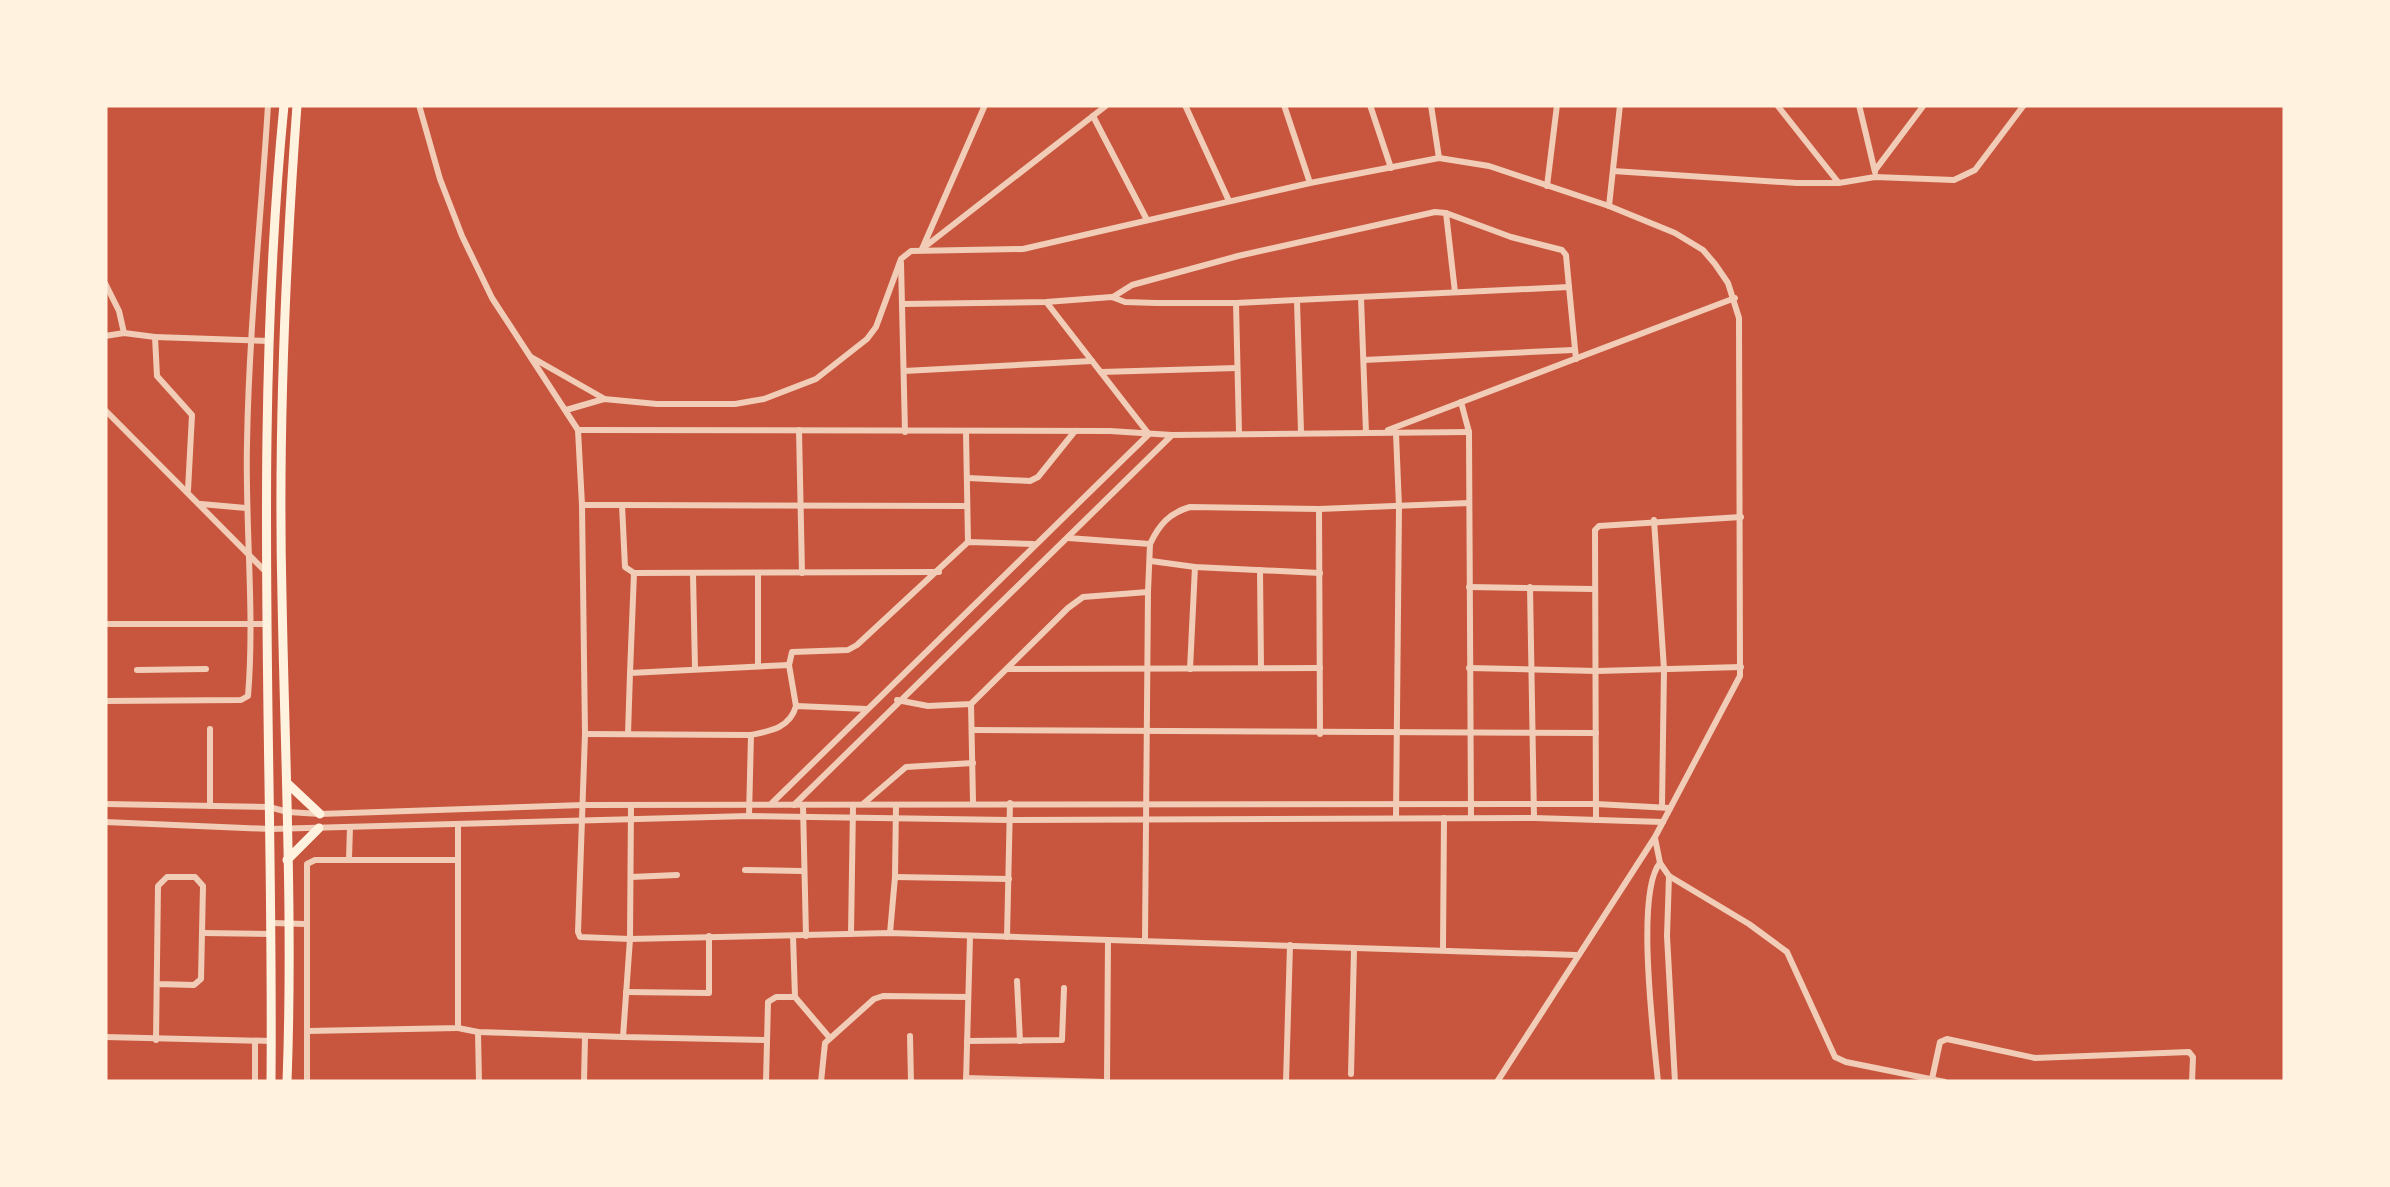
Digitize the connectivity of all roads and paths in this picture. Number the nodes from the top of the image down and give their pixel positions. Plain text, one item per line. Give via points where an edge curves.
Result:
1 (268, 105) edge
2 (284, 105) edge
3 (298, 105) edge
4 (419, 105) edge
5 (985, 105) edge
6 (1106, 105) edge
7 (1185, 105) edge
8 (1284, 105) edge
9 (1370, 105) edge
10 (1431, 105) edge
11 (1557, 105) edge
12 (1620, 105) edge
13 (1777, 105) edge
14 (1859, 105) edge
15 (1924, 105) edge
16 (2024, 105) edge
17 (1092, 116) junction
18 (1440, 158) junction
19 (1391, 168) junction
20 (1614, 171) junction
21 (1875, 173) junction
22 (1310, 183) junction
23 (1839, 183) junction
24 (1547, 186) junction
25 (1229, 201) junction
26 (1609, 206) junction
27 (1446, 213) junction
28 (1147, 220) junction
29 (922, 249) junction
30 (901, 259) junction
31 (105, 283) edge
32 (1569, 287) junction
33 (1455, 292) junction
34 (1112, 298) junction
35 (1361, 298) junction
36 (1735, 298) junction
37 (1298, 301) junction
38 (1046, 302) junction
39 (1236, 303) junction
40 (902, 304) junction
41 (124, 333) junction
42 (105, 336) edge
43 (155, 337) junction
44 (250, 340) junction
45 (269, 341) junction
46 (1574, 355) junction
47 (530, 356) junction
48 (1364, 360) junction
49 (1092, 361) junction
50 (1238, 368) junction
51 (904, 372) junction
52 (1101, 372) junction
53 (604, 399) junction
54 (1462, 402) junction
55 (105, 410) edge
56 (566, 410) junction
57 (578, 430) junction
58 (799, 430) junction
59 (1075, 431) junction
60 (905, 432) junction
61 (966, 432) junction
62 (1239, 432) junction
63 (1301, 432) junction
64 (1382, 432) junction
65 (1469, 432) junction
66 (1149, 433) junction
67 (1366, 433) junction
68 (1396, 433) junction
69 (1172, 434) junction
70 (968, 478) junction
71 (188, 492) junction
72 (1469, 503) junction
73 (200, 504) junction
74 (582, 505) junction
75 (622, 505) junction
76 (801, 506) junction
77 (968, 506) junction
78 (1399, 507) junction
79 (246, 508) junction
80 (1319, 509) junction
81 (1741, 516) junction
82 (1654, 520) junction
83 (1046, 532) junction
84 (1066, 538) junction
85 (968, 542) junction
86 (1034, 544) junction
87 (1150, 544) junction
88 (1059, 545) junction
89 (249, 556) junction
90 (1152, 562) junction
91 (1194, 568) junction
92 (1260, 570) junction
93 (266, 572) junction
94 (939, 572) junction
95 (634, 573) junction
96 (802, 573) junction
97 (1320, 573) junction
98 (693, 574) junction
99 (758, 575) junction
100 (1470, 586) junction
101 (1530, 587) junction
102 (1594, 588) junction
103 (1148, 592) junction
104 (105, 624) edge
105 (268, 624) junction
106 (250, 625) junction
107 (758, 665) junction
108 (789, 665) junction
109 (1741, 667) junction
110 (695, 668) junction
111 (1261, 668) junction
112 (1320, 668) junction
113 (1469, 668) junction
114 (1533, 668) junction
115 (1006, 669) junction
116 (1190, 669) junction
117 (1664, 669) junction
118 (137, 670) dead end
119 (206, 670) dead end
120 (1148, 670) junction
121 (1597, 670) junction
122 (630, 672) junction
123 (880, 698) junction
124 (897, 700) junction
125 (105, 701) edge
126 (971, 704) junction
127 (796, 706) junction
128 (868, 708) junction
129 (890, 708) junction
130 (210, 729) dead end
131 (973, 730) junction
132 (1146, 730) junction
133 (1534, 731) junction
134 (1470, 732) junction
135 (1398, 733) junction
136 (1596, 733) junction
137 (585, 734) junction
138 (628, 734) junction
139 (1320, 734) junction
140 (751, 735) junction
141 (973, 762) junction
142 (287, 784) junction
143 (973, 802) junction
144 (1010, 803) junction
145 (105, 804) edge
146 (750, 804) junction
147 (771, 804) junction
148 (1470, 804) junction
149 (1534, 804) junction
150 (1596, 804) junction
151 (631, 805) junction
152 (896, 805) junction
153 (210, 806) junction
154 (582, 806) junction
155 (793, 806) junction
156 (803, 806) junction
157 (857, 806) junction
158 (1147, 806) junction
159 (1284, 806) junction
160 (1396, 806) junction
161 (269, 807) junction
162 (1666, 807) junction
163 (288, 812) junction
164 (320, 814) junction
165 (749, 816) junction
166 (803, 816) junction
167 (853, 817) junction
168 (631, 818) junction
169 (896, 818) junction
170 (1396, 818) junction
171 (1444, 818) junction
172 (1471, 818) junction
173 (1534, 818) junction
174 (1283, 819) junction
175 (583, 820) junction
176 (1010, 820) junction
177 (1147, 820) junction
178 (1596, 820) junction
179 (105, 822) edge
180 (1663, 822) junction
181 (458, 824) junction
182 (350, 827) junction
183 (319, 828) junction
184 (270, 829) junction
185 (288, 829) junction
186 (1655, 837) junction
187 (349, 859) junction
188 (288, 860) junction
189 (458, 860) junction
190 (1660, 863) junction
191 (745, 870) dead end
192 (802, 870) junction
193 (677, 875) dead end
194 (1668, 876) junction
195 (631, 877) junction
196 (895, 878) junction
197 (1008, 878) junction
198 (288, 924) junction
199 (305, 924) junction
200 (273, 929) junction
201 (203, 933) junction
202 (890, 933) junction
203 (850, 934) junction
204 (709, 936) junction
205 (793, 936) junction
206 (806, 936) junction
207 (1007, 936) junction
208 (970, 937) junction
209 (630, 939) junction
210 (1108, 940) junction
211 (1145, 940) junction
212 (1290, 945) junction
213 (1443, 948) junction
214 (1354, 950) junction
215 (1577, 954) junction
216 (1017, 982) dead end
217 (157, 984) junction
218 (1064, 988) dead end
219 (626, 992) junction
220 (795, 997) junction
221 (968, 997) junction
222 (458, 1028) junction
223 (308, 1031) junction
224 (478, 1032) junction
225 (910, 1036) dead end
226 (105, 1037) edge
227 (586, 1037) junction
228 (623, 1037) junction
229 (828, 1037) junction
230 (156, 1040) junction
231 (766, 1040) junction
232 (256, 1041) junction
233 (967, 1041) junction
234 (1020, 1041) junction
235 (272, 1042) junction
236 (1351, 1074) dead end
237 (1932, 1079) junction
238 (966, 1080) edge
239 (1056, 1081) edge
240 (255, 1082) edge
241 (271, 1082) edge
242 (287, 1082) edge
243 (307, 1082) edge
244 (479, 1082) edge
245 (584, 1082) edge
246 (766, 1082) edge
247 (821, 1082) edge
248 (911, 1082) edge
249 (1107, 1082) edge
250 (1286, 1082) edge
251 (1497, 1082) edge
252 (1658, 1082) edge
253 (1676, 1082) edge
254 (1945, 1082) edge
255 (2192, 1082) edge

1 - 44 street
2 - 45 main road
3 - 142 main road via 281,446
4 - 47 street via 462,236
5 - 29 street
6 - 17 street
7 - 25 street
8 - 22 street
9 - 19 street
10 - 18 street
11 - 24 street
12 - 20 street
13 - 23 street
14 - 21 street
15 - 21 street
16 - 21 street via 1964,176
17 - 28 street
17 - 29 street
18 - 19 street
18 - 24 street
19 - 22 street
20 - 23 street
20 - 26 street
21 - 23 street
22 - 25 street
24 - 26 street
25 - 28 street
26 - 36 street via 1703,250
27 - 32 street via 1564,252
27 - 33 street
27 - 34 street via 1238,256 1132,285
28 - 29 street via 1023,249
29 - 30 street
30 - 40 street
30 - 53 street via 876,326 816,378 735,404
31 - 41 street
32 - 33 street
32 - 46 street
33 - 35 street
34 - 38 street
34 - 39 street
35 - 37 street
35 - 48 street
36 - 46 street
36 - 81 street
37 - 39 street
37 - 63 street
38 - 40 street
38 - 49 street
39 - 50 street
40 - 51 street
41 - 42 street
41 - 43 street
43 - 44 street
43 - 71 street via 156,376 192,415
44 - 45 street
44 - 79 street
45 - 93 main road
46 - 48 street
46 - 54 street
47 - 53 street
47 - 56 street
48 - 67 street
49 - 51 street
49 - 52 street
50 - 52 street
50 - 62 street
51 - 60 street
52 - 66 street
53 - 56 street
54 - 64 street
54 - 65 street
55 - 71 street
56 - 57 street
57 - 58 street
57 - 74 street
58 - 60 street
58 - 76 street
59 - 61 street
59 - 66 street
59 - 70 street via 1030,482
60 - 61 street
61 - 70 street
62 - 63 street
62 - 69 street
63 - 67 street
64 - 67 street
64 - 68 street
65 - 68 street
65 - 72 street
66 - 69 street
66 - 83 street
68 - 78 street
69 - 84 street
70 - 77 street
71 - 73 street
72 - 78 street
72 - 100 street
73 - 79 street
73 - 89 street
74 - 75 street
74 - 137 street
75 - 76 street
75 - 95 street via 626,566
76 - 77 street
76 - 96 street
77 - 85 street
78 - 80 street
78 - 135 street
79 - 89 street
80 - 87 street via 1190,506 1166,520
80 - 97 street
81 - 82 street
81 - 109 street
82 - 102 street via 1596,528
82 - 117 street
83 - 86 street
83 - 88 street
84 - 87 street
84 - 88 street
85 - 86 street
85 - 94 street
86 - 123 street
87 - 90 street
88 - 124 street
89 - 93 street
89 - 106 street
90 - 91 street
90 - 103 street
91 - 92 street
91 - 116 street
92 - 97 street
92 - 111 street
93 - 105 main road
94 - 96 street
94 - 108 street via 858,645 797,649
95 - 98 street
95 - 122 street
96 - 99 street
97 - 112 street
98 - 99 street
98 - 110 street
99 - 107 street
100 - 101 street
100 - 113 street
101 - 102 street
101 - 114 street
102 - 121 street
103 - 115 street via 1083,597
103 - 120 street
104 - 106 street
105 - 106 street
105 - 161 main road
106 - 125 street via 244,700
107 - 108 street
107 - 110 street
108 - 127 street
109 - 117 street
109 - 162 street
110 - 122 street
111 - 112 street
111 - 116 street
112 - 139 street
113 - 114 street
113 - 134 street
114 - 121 street
114 - 133 street
115 - 120 street
115 - 126 street
116 - 120 street
117 - 121 street
117 - 162 street
118 - 119 street
120 - 132 street
121 - 136 street
122 - 138 street
123 - 128 street
123 - 129 street
124 - 126 street
124 - 129 street
126 - 131 street
127 - 128 street
127 - 140 street via 776,730
128 - 147 street
129 - 155 street
130 - 153 street
131 - 132 street
131 - 141 street
132 - 139 street
132 - 158 street
133 - 134 street
133 - 136 street
133 - 149 street
134 - 135 street
134 - 148 street
135 - 139 street
135 - 160 street
136 - 150 street
137 - 138 street
137 - 154 street
138 - 140 street
140 - 146 street
141 - 143 street
141 - 157 street via 906,767
142 - 163 main road
142 - 164 main road
143 - 144 street
143 - 152 street
144 - 158 street
144 - 176 street
145 - 153 street
146 - 147 street
146 - 151 street
146 - 165 street
147 - 155 street
148 - 149 street
148 - 160 street
148 - 172 street
149 - 150 street
149 - 173 street
150 - 162 street
150 - 178 street
151 - 154 street
151 - 168 street
152 - 157 street
152 - 169 street
153 - 161 street
154 - 164 street
154 - 175 street
155 - 156 street
156 - 157 street
156 - 166 street
157 - 167 street
158 - 159 street
158 - 177 street
159 - 160 street
159 - 174 street
160 - 170 street
161 - 163 street
161 - 184 main road
162 - 180 street
163 - 164 street
163 - 185 main road
165 - 166 street
165 - 168 street
166 - 167 street
166 - 192 street
167 - 169 street
167 - 203 street
168 - 175 street
168 - 195 street
169 - 176 street
169 - 196 street
170 - 171 street
170 - 174 street
171 - 172 street
171 - 213 street
172 - 173 street
173 - 178 street
174 - 177 street
175 - 181 street
175 - 209 street via 578,932 585,939
176 - 177 street
176 - 197 street
177 - 211 street
178 - 180 street
179 - 184 street
180 - 186 street
181 - 182 street
181 - 189 street
182 - 183 street
182 - 187 street
183 - 185 street
183 - 188 main road
184 - 185 street
184 - 200 main road
185 - 188 main road
186 - 190 street
186 - 215 street
187 - 189 street
187 - 199 street via 306,864
188 - 198 main road
189 - 222 street
190 - 194 street
190 - 252 street via 1652,872 1649,903
191 - 192 street
192 - 206 street
193 - 195 street
194 - 237 street via 1787,952 1835,1056
194 - 253 street
195 - 209 street
196 - 197 street
196 - 202 street
197 - 207 street
198 - 199 street
198 - 200 street
198 - 242 main road
199 - 223 street
200 - 201 street
200 - 235 main road
201 - 217 street via 198,983
201 - 217 street via 202,883 195,877 162,878
202 - 203 street
202 - 208 street
203 - 206 street
204 - 205 street
204 - 209 street
204 - 219 street via 710,992
205 - 206 street
205 - 220 street
207 - 208 street
207 - 210 street
208 - 221 street
209 - 219 street
210 - 211 street
210 - 249 street
211 - 212 street
212 - 214 street
212 - 250 street
213 - 214 street
213 - 215 street
214 - 236 street
215 - 251 street
216 - 234 street
217 - 230 street
218 - 234 street via 1062,1040
219 - 228 street
220 - 229 street
220 - 231 street via 768,1002
221 - 229 street via 882,996
221 - 233 street
222 - 223 street
222 - 224 street
223 - 243 street
224 - 227 street
224 - 244 street
225 - 248 street
226 - 230 street
227 - 228 street
227 - 245 street
228 - 231 street
229 - 247 street
230 - 232 street
231 - 246 street
232 - 235 street
232 - 240 street
233 - 234 street
233 - 238 street
235 - 241 main road
237 - 254 street
237 - 255 street via 1940,1042 1947,1039 2035,1058 2189,1052
238 - 239 street
239 - 249 street

